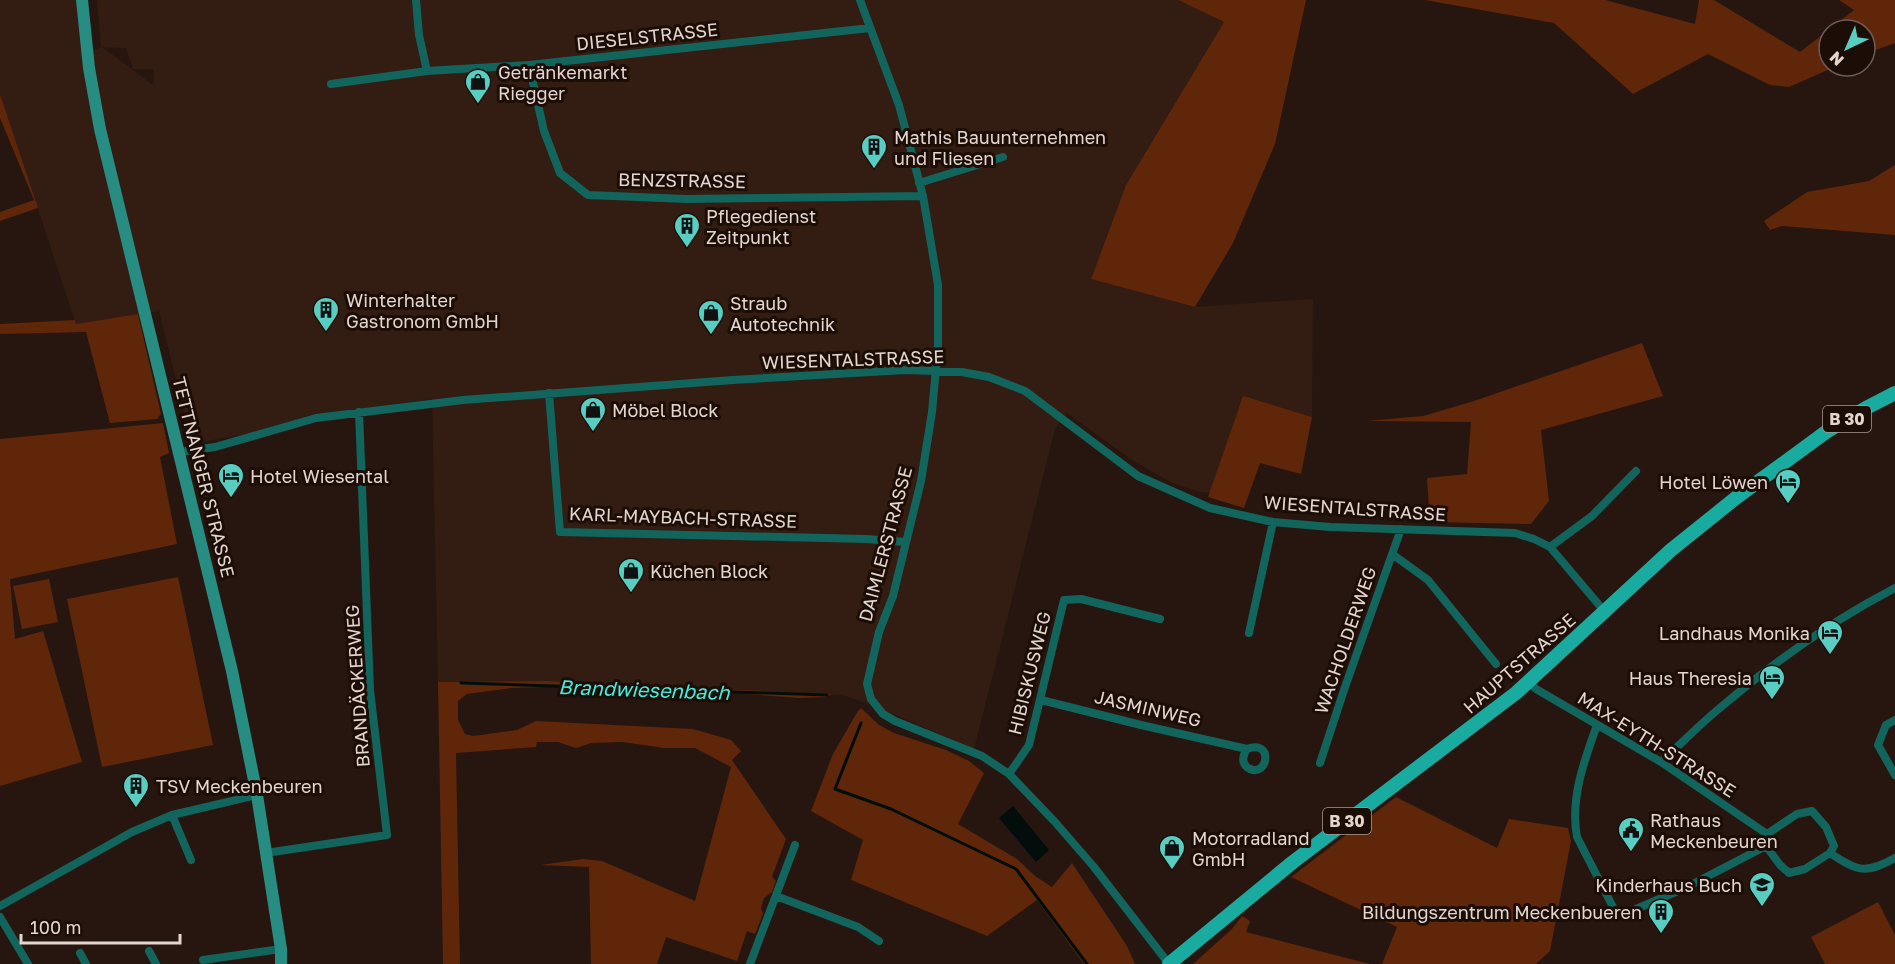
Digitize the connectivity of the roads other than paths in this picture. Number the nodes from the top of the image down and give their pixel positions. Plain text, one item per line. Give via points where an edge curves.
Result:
1 (82, 0) edge
2 (416, 0) edge
3 (860, 0) edge
4 (870, 28) junction
5 (529, 65) junction
6 (426, 71) junction
7 (331, 84) dead end
8 (1003, 157) dead end
9 (919, 183) junction
10 (923, 196) junction
11 (936, 372) junction
12 (549, 393) junction
13 (1895, 393) edge
14 (359, 412) junction
15 (179, 452) junction
16 (1636, 471) dead end
17 (1273, 522) junction
18 (1401, 529) junction
19 (905, 542) junction
20 (1550, 547) junction
21 (1392, 554) junction
22 (1895, 588) edge
23 (1605, 612) junction
24 (1160, 619) dead end
25 (1249, 633) dead end
26 (1496, 664) dead end
27 (1529, 682) junction
28 (1041, 700) junction
29 (1895, 720) edge
30 (1597, 725) junction
31 (1247, 749) dead end
32 (1660, 762) junction
33 (1320, 763) dead end
34 (1009, 774) junction
35 (1895, 775) edge
36 (257, 795) junction
37 (172, 815) junction
38 (1767, 834) junction
39 (795, 845) dead end
40 (1766, 846) junction
41 (266, 853) junction
42 (1830, 853) junction
43 (1895, 858) edge
44 (191, 860) dead end
45 (776, 896) junction
46 (0, 906) edge
47 (0, 916) edge
48 (879, 941) dead end
49 (281, 949) junction
50 (149, 951) dead end
51 (80, 953) dead end
52 (203, 960) dead end
53 (28, 964) edge
54 (86, 964) edge
55 (156, 964) edge
56 (281, 964) edge
57 (750, 964) edge
58 (1169, 964) edge

1 - 15 main road, TETTNANGER STRASSE via 100,129
2 - 6 street
3 - 4 street, DAIMLERSTRASSE
4 - 5 street, DIESELSTRASSE
4 - 9 street, DAIMLERSTRASSE via 898,105
5 - 6 street, DIESELSTRASSE
5 - 10 street, BENZSTRASSE via 544,131 560,173 588,195 687,199
6 - 7 street, DIESELSTRASSE
8 - 9 street
9 - 10 street, DAIMLERSTRASSE
10 - 11 street, DAIMLERSTRASSE via 938,285
11 - 12 street, WIESENTALSTRASSE via 905,370
11 - 17 street, WIESENTALSTRASSE via 989,377 1025,391 1138,476 1209,508
11 - 19 street, DAIMLERSTRASSE via 921,481
12 - 14 street, WIESENTALSTRASSE
12 - 19 street, KARL-MAYBACH-STRASSE via 560,532
13 - 23 main road, HAUPTSTRASSE / B 30 via 1801,449 1671,550
14 - 15 street, WIESENTALSTRASSE via 316,418 215,447
14 - 41 street, BRANDÄCKERWEG via 370,690 387,835
15 - 36 main road, TETTNANGER STRASSE via 232,671
16 - 20 street via 1592,516
17 - 18 street, WIESENTALSTRASSE
17 - 25 street
18 - 20 street, WIESENTALSTRASSE via 1515,533
18 - 21 street, WACHOLDERWEG
19 - 34 street, DAIMLERSTRASSE via 867,684 871,699 895,721 982,756
20 - 23 street, WIESENTALSTRASSE
21 - 26 street via 1428,580
21 - 33 street, WACHOLDERWEG
22 - 32 street via 1810,639 1719,708
23 - 27 main road, HAUPTSTRASSE / B 30
24 - 28 street, HIBISKUSWEG via 1081,599 1064,600
27 - 30 street, MAX-EYTH-STRASSE
27 - 58 main road, HAUPTSTRASSE / B 30 via 1293,862
28 - 31 street, JASMINWEG
28 - 34 street, HIBISKUSWEG via 1029,745
29 - 35 street via 1886,725 1878,746
30 - 32 street, MAX-EYTH-STRASSE
30 - 40 street via 1581,770 1574,824 1576,837 1614,909 1627,913
32 - 38 street, MAX-EYTH-STRASSE
34 - 58 street, DAIMLERSTRASSE via 1094,867
36 - 37 street
36 - 41 main road, TETTNANGER STRASSE
37 - 44 street
37 - 46 street via 132,832
38 - 40 street
38 - 42 street via 1797,814 1812,811 1826,827 1834,846
39 - 45 street
40 - 42 street via 1789,873
41 - 49 main road, TETTNANGER STRASSE
42 - 43 street via 1854,869 1876,868
45 - 48 street via 858,927
45 - 57 street
47 - 53 street
49 - 52 street
49 - 56 main road, TETTNANGER STRASSE
50 - 55 street
51 - 54 street

